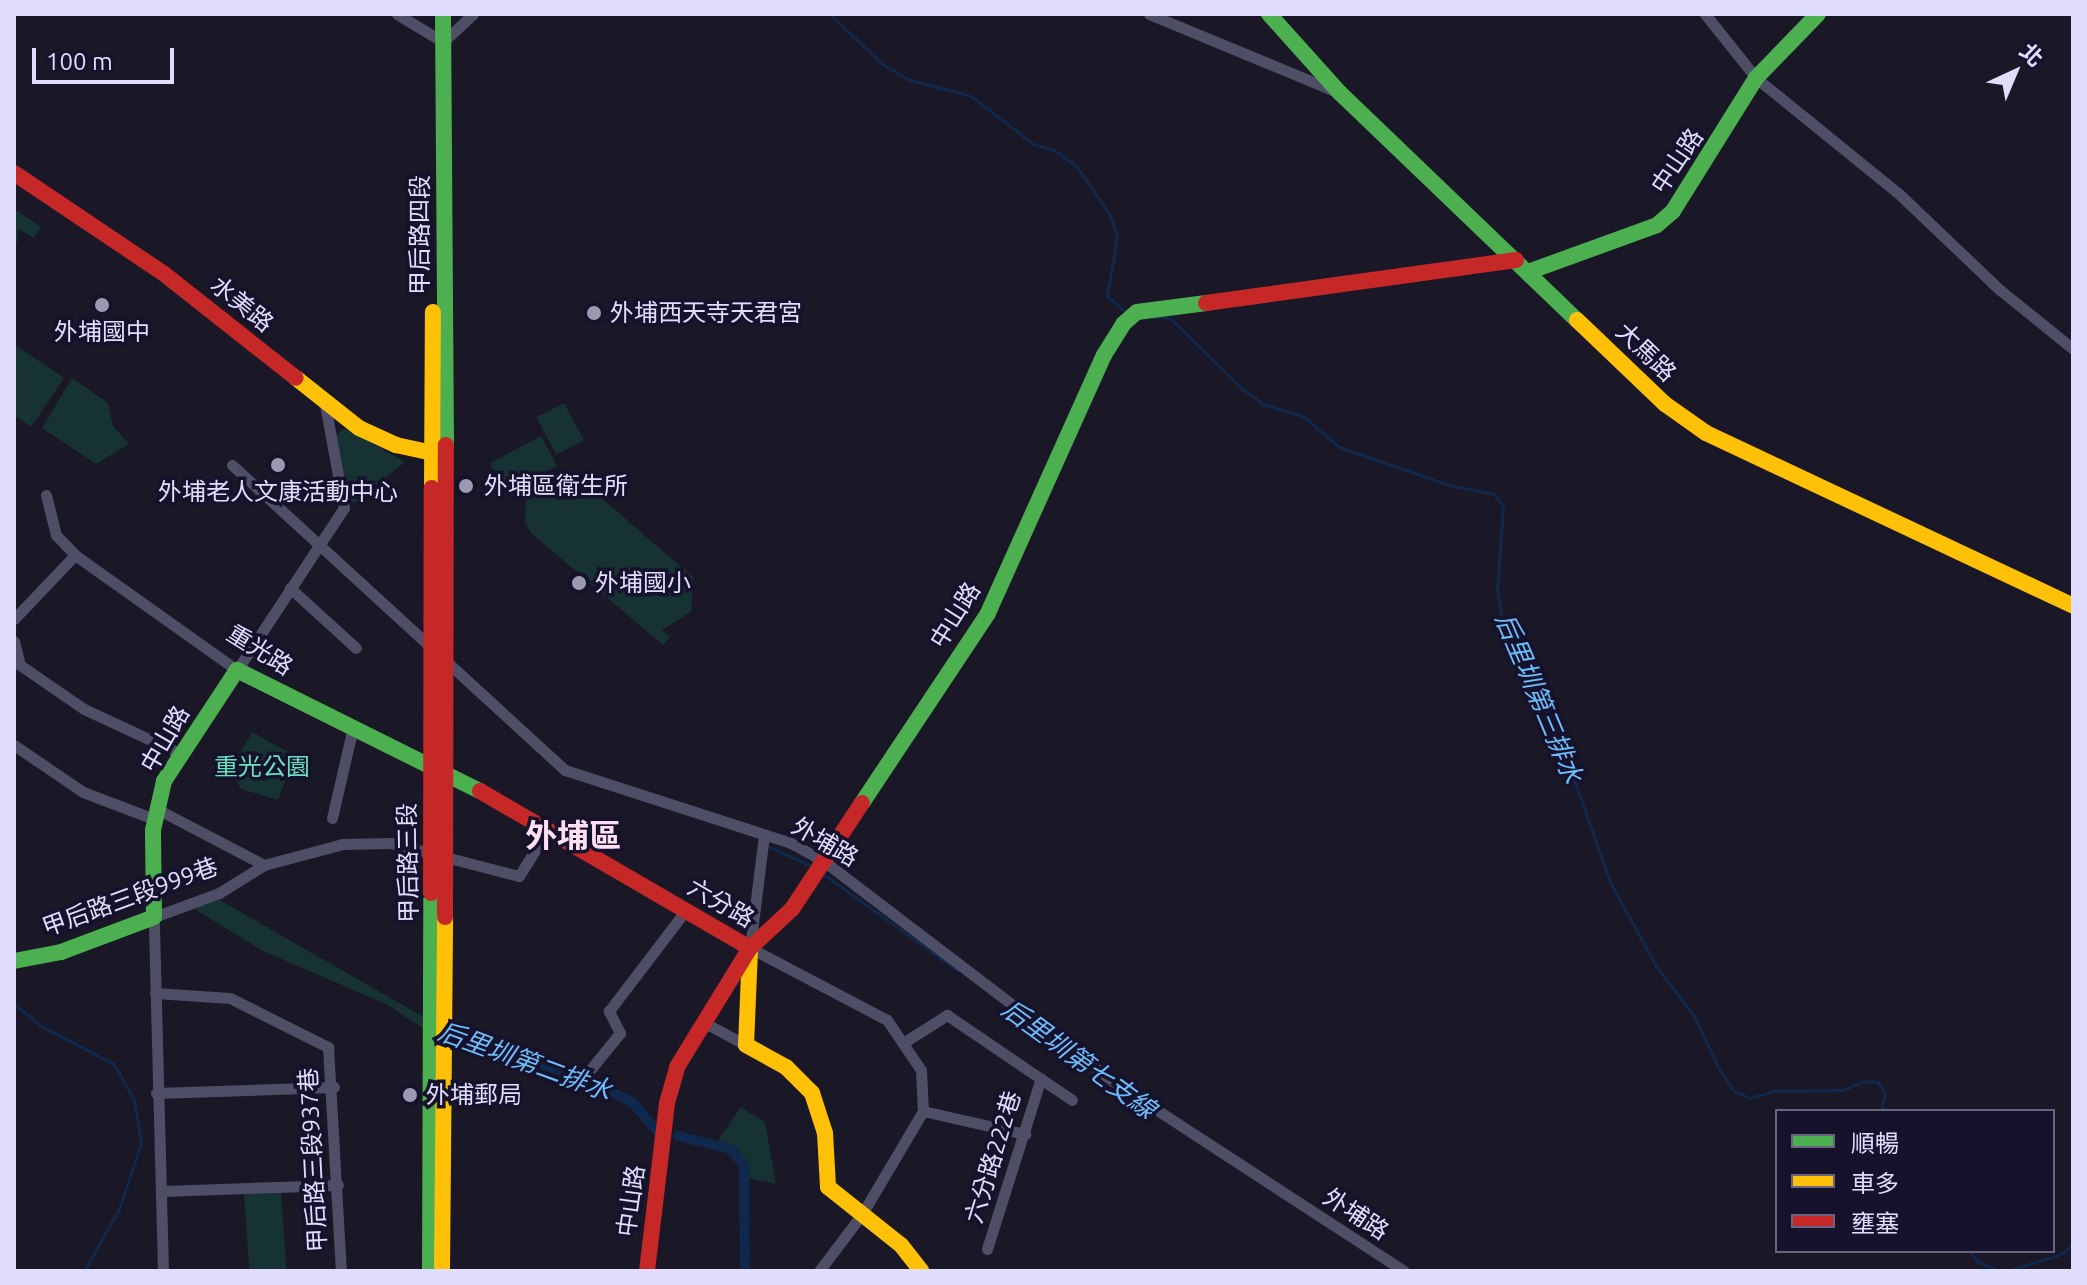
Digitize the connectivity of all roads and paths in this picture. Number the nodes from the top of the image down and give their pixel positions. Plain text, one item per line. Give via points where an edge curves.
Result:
1 (397, 14) edge
2 (434, 14) edge
3 (443, 14) edge
4 (473, 14) edge
5 (1149, 14) edge
6 (1269, 14) edge
7 (1705, 14) edge
8 (1818, 14) edge
9 (438, 41) junction
10 (1756, 78) junction
11 (1340, 93) junction
12 (14, 173) edge
13 (1522, 266) junction
14 (2073, 349) edge
15 (324, 399) junction
16 (439, 455) junction
17 (232, 465) dead end
18 (46, 495) dead end
19 (320, 548) junction
20 (75, 555) junction
21 (290, 588) junction
22 (2073, 606) edge
23 (14, 619) edge
24 (14, 641) edge
25 (356, 648) dead end
26 (432, 652) junction
27 (447, 665) junction
28 (237, 670) junction
29 (353, 727) junction
30 (14, 745) edge
31 (179, 753) junction
32 (437, 769) junction
33 (156, 814) junction
34 (332, 818) dead end
35 (549, 828) junction
36 (764, 835) junction
37 (438, 853) junction
38 (825, 862) junction
39 (264, 865) junction
40 (686, 910) junction
41 (154, 917) junction
42 (750, 948) junction
43 (14, 961) edge
44 (155, 993) junction
45 (703, 1022) junction
46 (906, 1041) junction
47 (746, 1045) junction
48 (590, 1070) dead end
49 (1041, 1078) junction
50 (334, 1087) junction
51 (156, 1093) junction
52 (1072, 1100) dead end
53 (923, 1111) junction
54 (1025, 1134) junction
55 (338, 1185) junction
56 (163, 1191) junction
57 (862, 1214) junction
58 (987, 1249) dead end
59 (163, 1271) edge
60 (341, 1271) edge
61 (430, 1271) edge
62 (442, 1271) edge
63 (647, 1271) edge
64 (819, 1271) edge
65 (921, 1271) edge
66 (1404, 1271) edge

1 - 9 street
2 - 9 street, 甲后路四段
3 - 9 street, 甲后路四段
4 - 9 street
5 - 11 street
6 - 11 street, 大馬路
7 - 10 street
8 - 10 street, 中山路
9 - 16 street, 甲后路四段
10 - 13 street, 中山路 via 1699,176 1657,225
10 - 14 street via 1897,192 2000,290
11 - 13 street, 大馬路
12 - 15 street, 水美路 via 163,273
13 - 22 street, 大馬路 via 1665,404 1706,433
13 - 38 street, 中山路 via 1137,312 1114,335 1104,355 988,613
15 - 16 street, 水美路 via 359,428
15 - 19 street via 344,508
16 - 26 street, 甲后路三段
16 - 27 street, 甲后路三段
17 - 19 street, 外埔路
18 - 20 street, 重光路 via 56,535
19 - 21 street
19 - 26 street, 外埔路
20 - 23 street
20 - 28 street, 重光路
21 - 25 street
21 - 28 street
24 - 31 street via 20,665 71,700
26 - 27 street, 外埔路
26 - 32 street, 甲后路三段
27 - 32 street, 甲后路三段
27 - 36 street, 外埔路 via 565,770
28 - 29 street, 重光路
28 - 31 street, 中山路
29 - 32 street, 重光路
29 - 34 street
30 - 33 street via 83,792
31 - 33 street, 中山路
32 - 35 street, 六分路
32 - 37 street, 甲后路三段
33 - 39 street
33 - 41 street, 中山路
35 - 37 street, 甲后路三段999巷 via 519,876
35 - 40 street, 六分路
36 - 38 street, 外埔路
36 - 42 street
37 - 39 street, 甲后路三段999巷 via 391,843 343,844
37 - 61 street, 甲后路三段
37 - 62 street, 甲后路三段
38 - 42 street, 中山路 via 792,909
38 - 66 street, 外埔路 via 1111,1080
39 - 41 street, 甲后路三段999巷 via 219,893
40 - 42 street, 六分路
40 - 48 street via 609,1011 620,1033
41 - 43 street, 甲后路三段999巷 via 61,952
41 - 44 street, 中山路
42 - 45 street, 中山路
42 - 46 street via 887,1020
42 - 47 street, 六分路
44 - 50 street, 甲后路三段937巷 via 230,998 328,1047
44 - 51 street, 中山路
45 - 47 street
45 - 63 street, 中山路 via 677,1067 667,1103
46 - 49 street via 947,1015
46 - 53 street via 921,1070
47 - 57 street via 786,1067 812,1093 825,1133 828,1187
49 - 52 street
49 - 54 street, 六分路222巷
50 - 51 street
50 - 55 street, 甲后路三段937巷
51 - 56 street, 中山路
53 - 54 street
53 - 57 street
54 - 58 street, 六分路222巷
55 - 56 street
55 - 60 street, 甲后路三段937巷
56 - 59 street, 中山路
57 - 64 street
57 - 65 street via 901,1245

